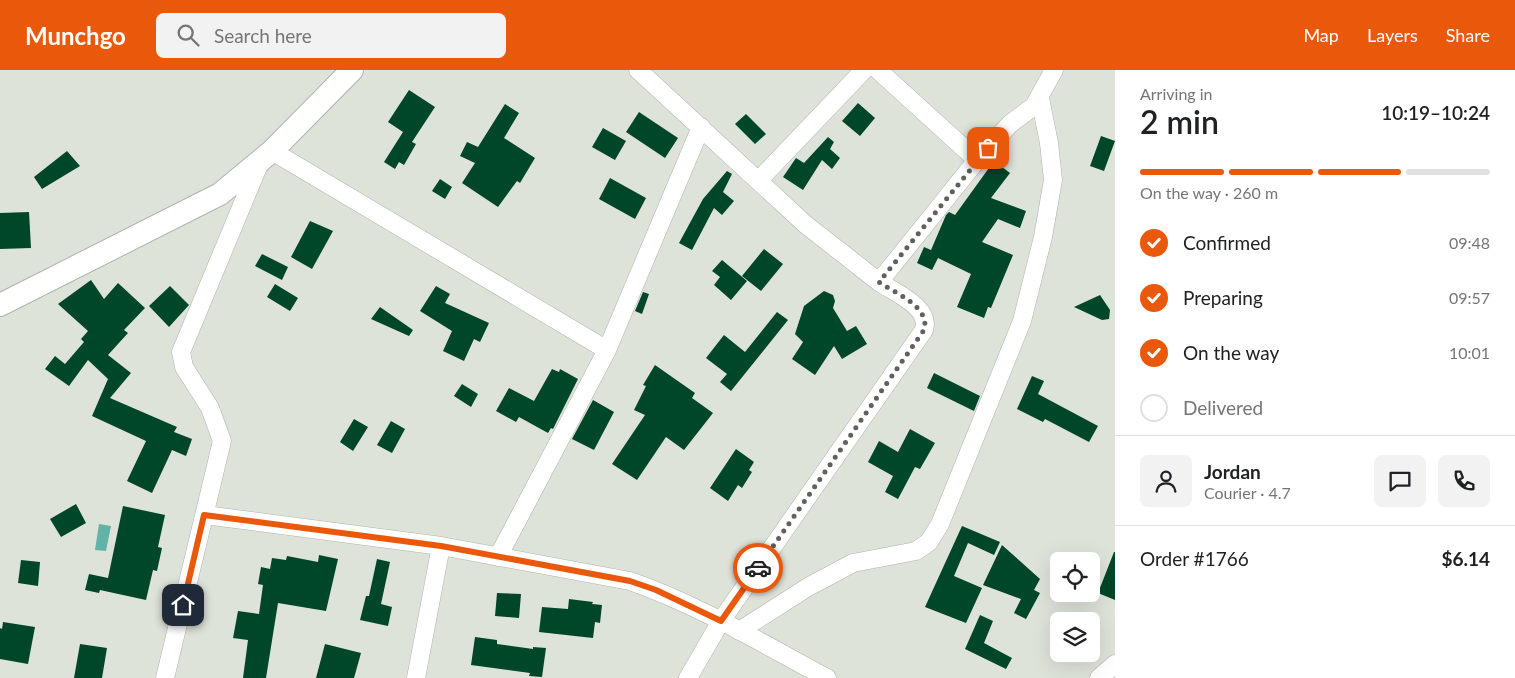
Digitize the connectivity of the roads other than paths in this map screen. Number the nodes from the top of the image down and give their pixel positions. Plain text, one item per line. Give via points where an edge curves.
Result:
1 (352, 70) edge
2 (638, 70) edge
3 (864, 70) edge
4 (878, 70) edge
5 (1054, 70) edge
6 (1040, 98) junction
7 (701, 127) junction
8 (266, 156) junction
9 (977, 160) junction
10 (758, 180) junction
11 (879, 282) junction
12 (0, 305) edge
13 (607, 350) junction
14 (204, 515) junction
15 (441, 546) junction
16 (498, 557) junction
17 (721, 621) junction
18 (740, 631) junction
19 (1115, 664) edge
20 (165, 678) edge
21 (416, 678) edge
22 (688, 678) edge
23 (827, 678) edge
24 (1099, 678) edge

1 - 8 street
2 - 7 street
3 - 10 street
4 - 9 street
5 - 6 street
6 - 9 street via 1026,114 1010,124
6 - 18 street via 1052,180 1043,237 1022,321 940,524 929,542 916,550 852,563
7 - 10 street
7 - 13 street
8 - 12 street via 220,194
8 - 13 street
8 - 14 street via 181,352 184,367 210,408 222,441
9 - 11 street
10 - 11 street via 805,224
11 - 17 street via 922,311 926,320 924,330
13 - 16 street
14 - 15 street
14 - 20 street
15 - 16 street
15 - 21 street
16 - 17 street via 630,581
17 - 18 street
17 - 22 street
18 - 23 street
19 - 24 street

